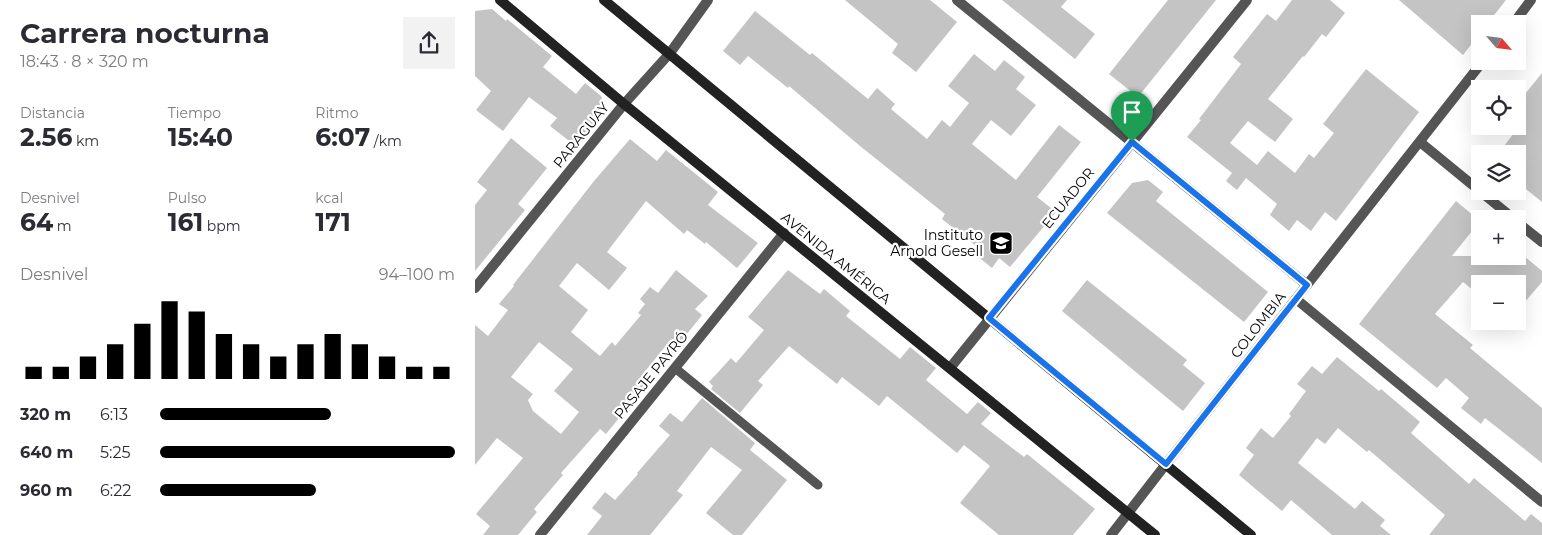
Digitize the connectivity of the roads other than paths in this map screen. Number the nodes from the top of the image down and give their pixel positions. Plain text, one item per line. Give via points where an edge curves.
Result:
1 (500, 0) edge
2 (604, 0) edge
3 (708, 0) edge
4 (957, 0) edge
5 (1247, 0) edge
6 (1531, 0) edge
7 (969, 4) edge
8 (1520, 15) edge
9 (670, 54) junction
10 (1476, 70) edge
11 (624, 104) junction
12 (1132, 142) junction
13 (1420, 142) junction
14 (1503, 210) edge
15 (1526, 229) edge
16 (784, 233) junction
17 (1542, 242) edge
18 (1307, 285) junction
19 (475, 288) edge
20 (1296, 299) junction
21 (989, 318) junction
22 (675, 368) junction
23 (950, 368) junction
24 (1166, 464) junction
25 (818, 485) dead end
26 (1542, 502) edge
27 (1128, 513) junction
28 (540, 535) edge
29 (1111, 535) edge
30 (1155, 535) edge
31 (1251, 535) edge

1 - 11 main road, AVENIDA AMÉRICA
2 - 9 main road
3 - 9 street, PARAGUAY
4 - 7 street
5 - 12 street, ECUADOR
6 - 8 street
7 - 12 street
9 - 11 street, PARAGUAY
9 - 21 main road
10 - 13 street, COLOMBIA
11 - 16 main road, AVENIDA AMÉRICA
11 - 19 street, PARAGUAY
12 - 18 street
12 - 21 street, ECUADOR
13 - 14 street
13 - 18 street, COLOMBIA
15 - 17 street
16 - 22 street, PASAJE PAYRÓ
16 - 23 main road, AVENIDA AMÉRICA
18 - 20 street, COLOMBIA
20 - 24 street, COLOMBIA
20 - 26 street
21 - 23 street, ECUADOR
21 - 24 main road
22 - 25 lane
22 - 28 street, PASAJE PAYRÓ
23 - 27 main road, AVENIDA AMÉRICA
24 - 27 street, COLOMBIA
24 - 31 main road
27 - 29 street, COLOMBIA
27 - 30 main road, AVENIDA AMÉRICA

